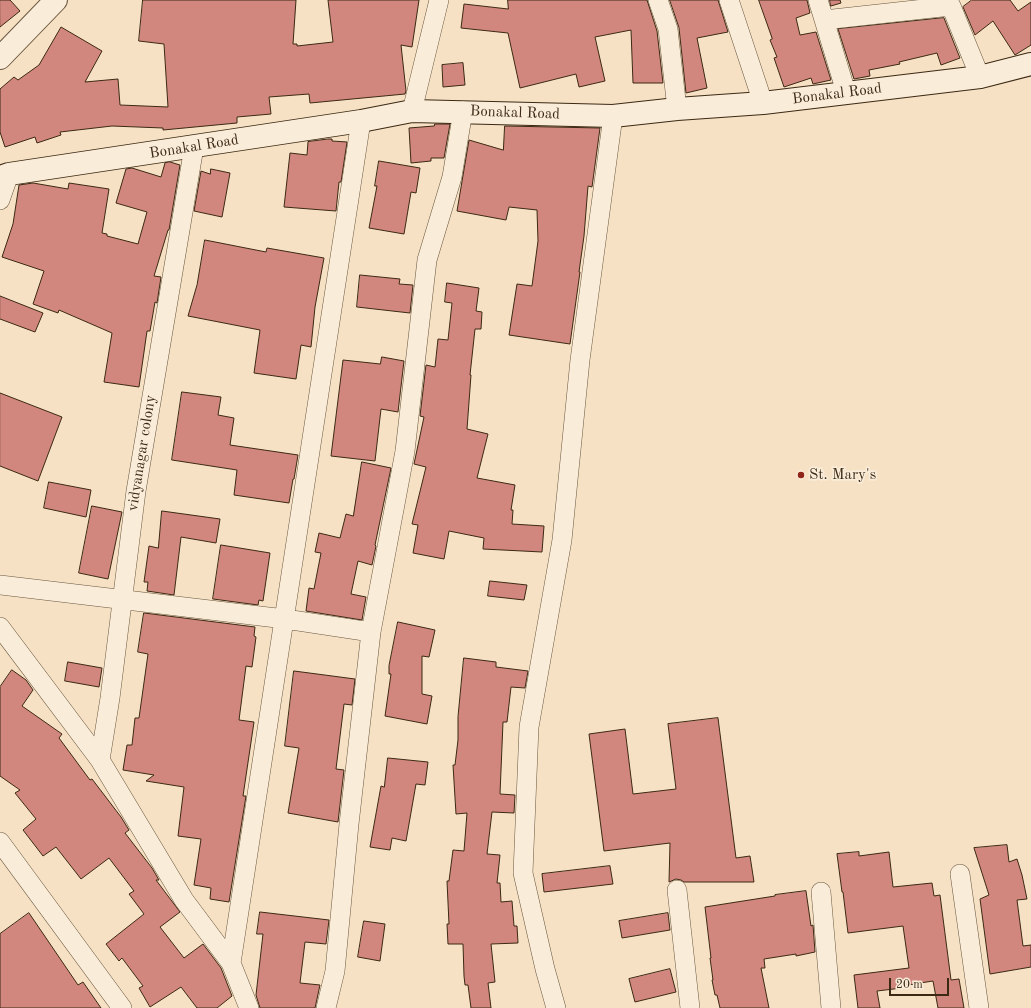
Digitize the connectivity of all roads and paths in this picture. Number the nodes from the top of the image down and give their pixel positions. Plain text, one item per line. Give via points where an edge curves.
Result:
1 (56, 0) edge
2 (439, 0) edge
3 (658, 0) edge
4 (729, 0) edge
5 (818, 0) edge
6 (824, 20) junction
7 (1, 55) edge
8 (1031, 64) edge
9 (980, 76) junction
10 (846, 92) junction
11 (763, 103) junction
12 (677, 109) junction
13 (412, 111) junction
14 (463, 111) junction
15 (614, 116) junction
16 (361, 121) junction
17 (194, 147) junction
18 (5, 175) edge
19 (0, 200) edge
20 (0, 585) edge
21 (121, 599) junction
22 (285, 619) junction
23 (0, 627) edge
24 (371, 632) junction
25 (100, 760) junction
26 (0, 842) edge
27 (960, 874) dead end
28 (677, 890) dead end
29 (821, 892) dead end
30 (231, 963) junction
31 (122, 1008) edge
32 (249, 1008) edge
33 (326, 1008) edge
34 (556, 1008) edge
35 (690, 1008) edge
36 (831, 1008) edge
37 (979, 1008) edge

1 - 7 main road
2 - 13 street
3 - 12 street via 668,29
4 - 11 street
5 - 6 street
6 - 9 street via 951,6
6 - 10 street
8 - 9 main road, Bonakal Road
9 - 10 main road, Bonakal Road
10 - 11 main road, Bonakal Road
11 - 12 main road, Bonakal Road
12 - 15 main road, Bonakal Road
13 - 14 main road, Bonakal Road
13 - 16 main road, Bonakal Road
14 - 15 main road, Bonakal Road
14 - 24 street via 452,177 427,260 405,451
15 - 34 street via 580,360 562,540 529,727 523,873
16 - 17 main road, Bonakal Road
16 - 22 street
17 - 18 main road, Bonakal Road
17 - 21 street, vidyanagar colony via 136,491
18 - 19 street
20 - 21 street
21 - 22 street
21 - 25 street, vidyanagar colony
22 - 24 street
22 - 30 street
23 - 25 street
24 - 33 street via 335,971
25 - 30 street via 184,900
26 - 31 street
27 - 37 street
28 - 35 street
29 - 36 street
30 - 32 street

